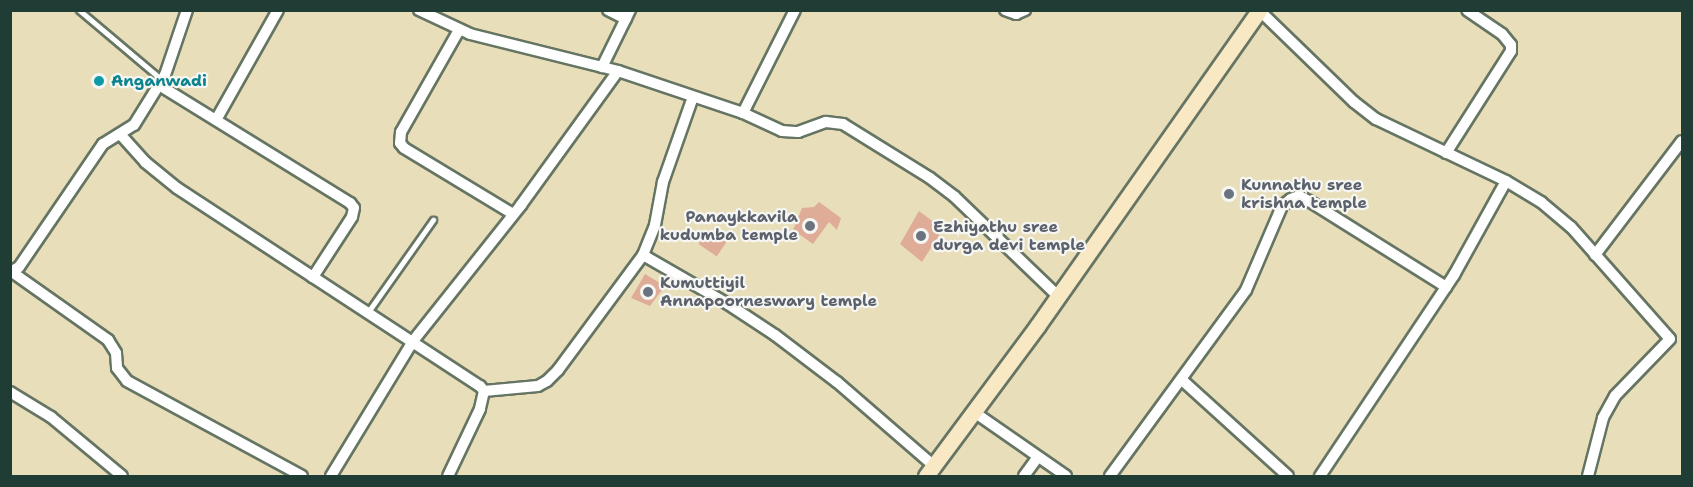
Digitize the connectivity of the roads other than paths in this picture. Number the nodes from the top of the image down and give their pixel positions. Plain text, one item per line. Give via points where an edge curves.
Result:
1 (79, 10) edge
2 (187, 10) edge
3 (278, 10) edge
4 (419, 10) edge
5 (608, 10) edge
6 (795, 10) edge
7 (1005, 10) edge
8 (1025, 10) edge
9 (1467, 10) edge
10 (1259, 11) edge
11 (628, 15) edge
12 (459, 30) junction
13 (602, 67) junction
14 (618, 71) junction
15 (160, 83) junction
16 (693, 97) junction
17 (743, 114) junction
18 (216, 120) junction
19 (120, 134) junction
20 (1683, 141) edge
21 (1446, 153) junction
22 (1506, 181) junction
23 (513, 214) junction
24 (433, 220) dead end
25 (643, 255) junction
26 (1595, 255) junction
27 (11, 272) edge
28 (313, 277) junction
29 (1446, 287) junction
30 (1058, 296) junction
31 (368, 312) junction
32 (413, 341) junction
33 (1182, 380) junction
34 (484, 391) junction
35 (10, 392) edge
36 (974, 412) junction
37 (1037, 458) junction
38 (930, 471) edge
39 (122, 477) edge
40 (302, 477) edge
41 (332, 477) edge
42 (448, 477) edge
43 (1024, 477) edge
44 (1066, 477) edge
45 (1110, 477) edge
46 (1288, 477) edge
47 (1320, 477) edge
48 (1588, 477) edge

1 - 15 lane
2 - 15 street
3 - 18 street
4 - 12 street
5 - 11 street
6 - 17 street
7 - 8 street via 1016,14
9 - 21 street via 1502,34 1511,45
10 - 21 street via 1376,119
10 - 30 main road
11 - 13 street
12 - 13 street
12 - 23 street via 401,132 399,143
13 - 14 street
14 - 16 street
14 - 23 street
15 - 18 street
15 - 19 street via 134,125
16 - 17 street
16 - 25 street
17 - 30 street via 786,132 826,122 857,131 955,197
18 - 28 street via 354,208
19 - 27 street via 103,144 19,267
19 - 28 street via 156,172
20 - 26 street
21 - 22 street
22 - 26 street via 1541,202 1571,227
22 - 29 street
23 - 32 street
24 - 31 lane
25 - 34 street via 548,381 538,386
25 - 38 street via 775,335 837,382
26 - 48 street via 1670,339 1615,396 1603,418
27 - 40 street via 108,340 116,353 117,368 127,381
28 - 31 street
29 - 33 street via 1299,196 1282,206 1246,290
29 - 47 street
30 - 36 main road
31 - 32 street
32 - 34 street via 474,380
32 - 41 street
33 - 45 street
33 - 46 street
34 - 42 street via 480,410
35 - 39 street via 51,417
36 - 37 street
36 - 38 main road
37 - 43 street
37 - 44 street

